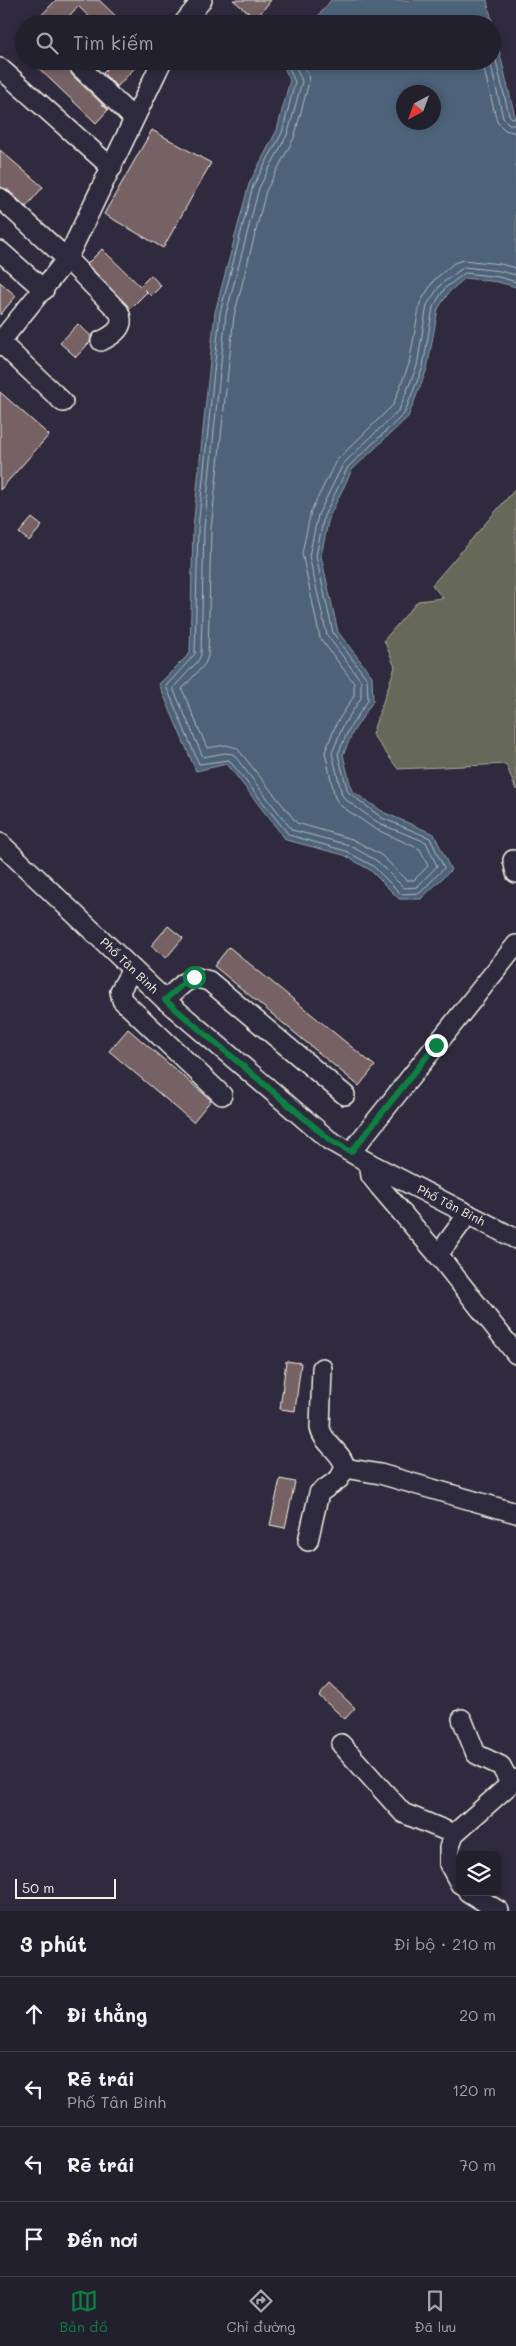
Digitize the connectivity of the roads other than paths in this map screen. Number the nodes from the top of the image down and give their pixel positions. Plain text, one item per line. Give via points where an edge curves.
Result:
1 (202, 0) edge
2 (190, 15) edge
3 (0, 68) edge
4 (83, 70) edge
5 (157, 70) edge
6 (133, 118) junction
7 (112, 168) junction
8 (0, 198) edge
9 (0, 251) edge
10 (68, 259) junction
11 (44, 290) junction
12 (101, 341) dead end
13 (0, 342) edge
14 (63, 402) dead end
15 (0, 843) edge
16 (516, 945) edge
17 (132, 969) junction
18 (165, 1000) junction
19 (222, 1095) dead end
20 (346, 1095) dead end
21 (351, 1152) junction
22 (368, 1164) junction
23 (468, 1214) junction
24 (516, 1239) edge
25 (438, 1254) junction
26 (516, 1354) edge
27 (322, 1368) dead end
28 (345, 1468) junction
29 (516, 1513) edge
30 (308, 1541) dead end
31 (462, 1719) dead end
32 (342, 1744) dead end
33 (513, 1781) edge
34 (454, 1834) junction
35 (456, 1877) edge
36 (474, 1896) edge
37 (495, 1910) edge

1 - 2 street
3 - 7 street
4 - 6 street
5 - 6 street
6 - 7 street
7 - 10 street
8 - 10 street
9 - 11 street
10 - 11 street
10 - 12 street via 119,312 120,328
11 - 13 street
13 - 14 street
15 - 17 street, Phố Tân Bình
16 - 21 street
17 - 18 street, Phố Tân Bình
17 - 19 street via 120,990 122,1000
18 - 20 street via 194,977 209,981
18 - 21 street, Phố Tân Bình via 330,1140
21 - 22 street, Phố Tân Bình
22 - 23 street, Phố Tân Bình
22 - 25 street via 379,1186
23 - 24 street, Phố Tân Bình
23 - 25 street
25 - 26 street
27 - 28 street via 322,1437
28 - 29 street via 380,1474
28 - 30 street via 339,1479 319,1493
31 - 33 street via 476,1754 501,1766
32 - 34 street via 403,1813
33 - 34 street
34 - 35 street via 449,1848 449,1864
36 - 37 street

